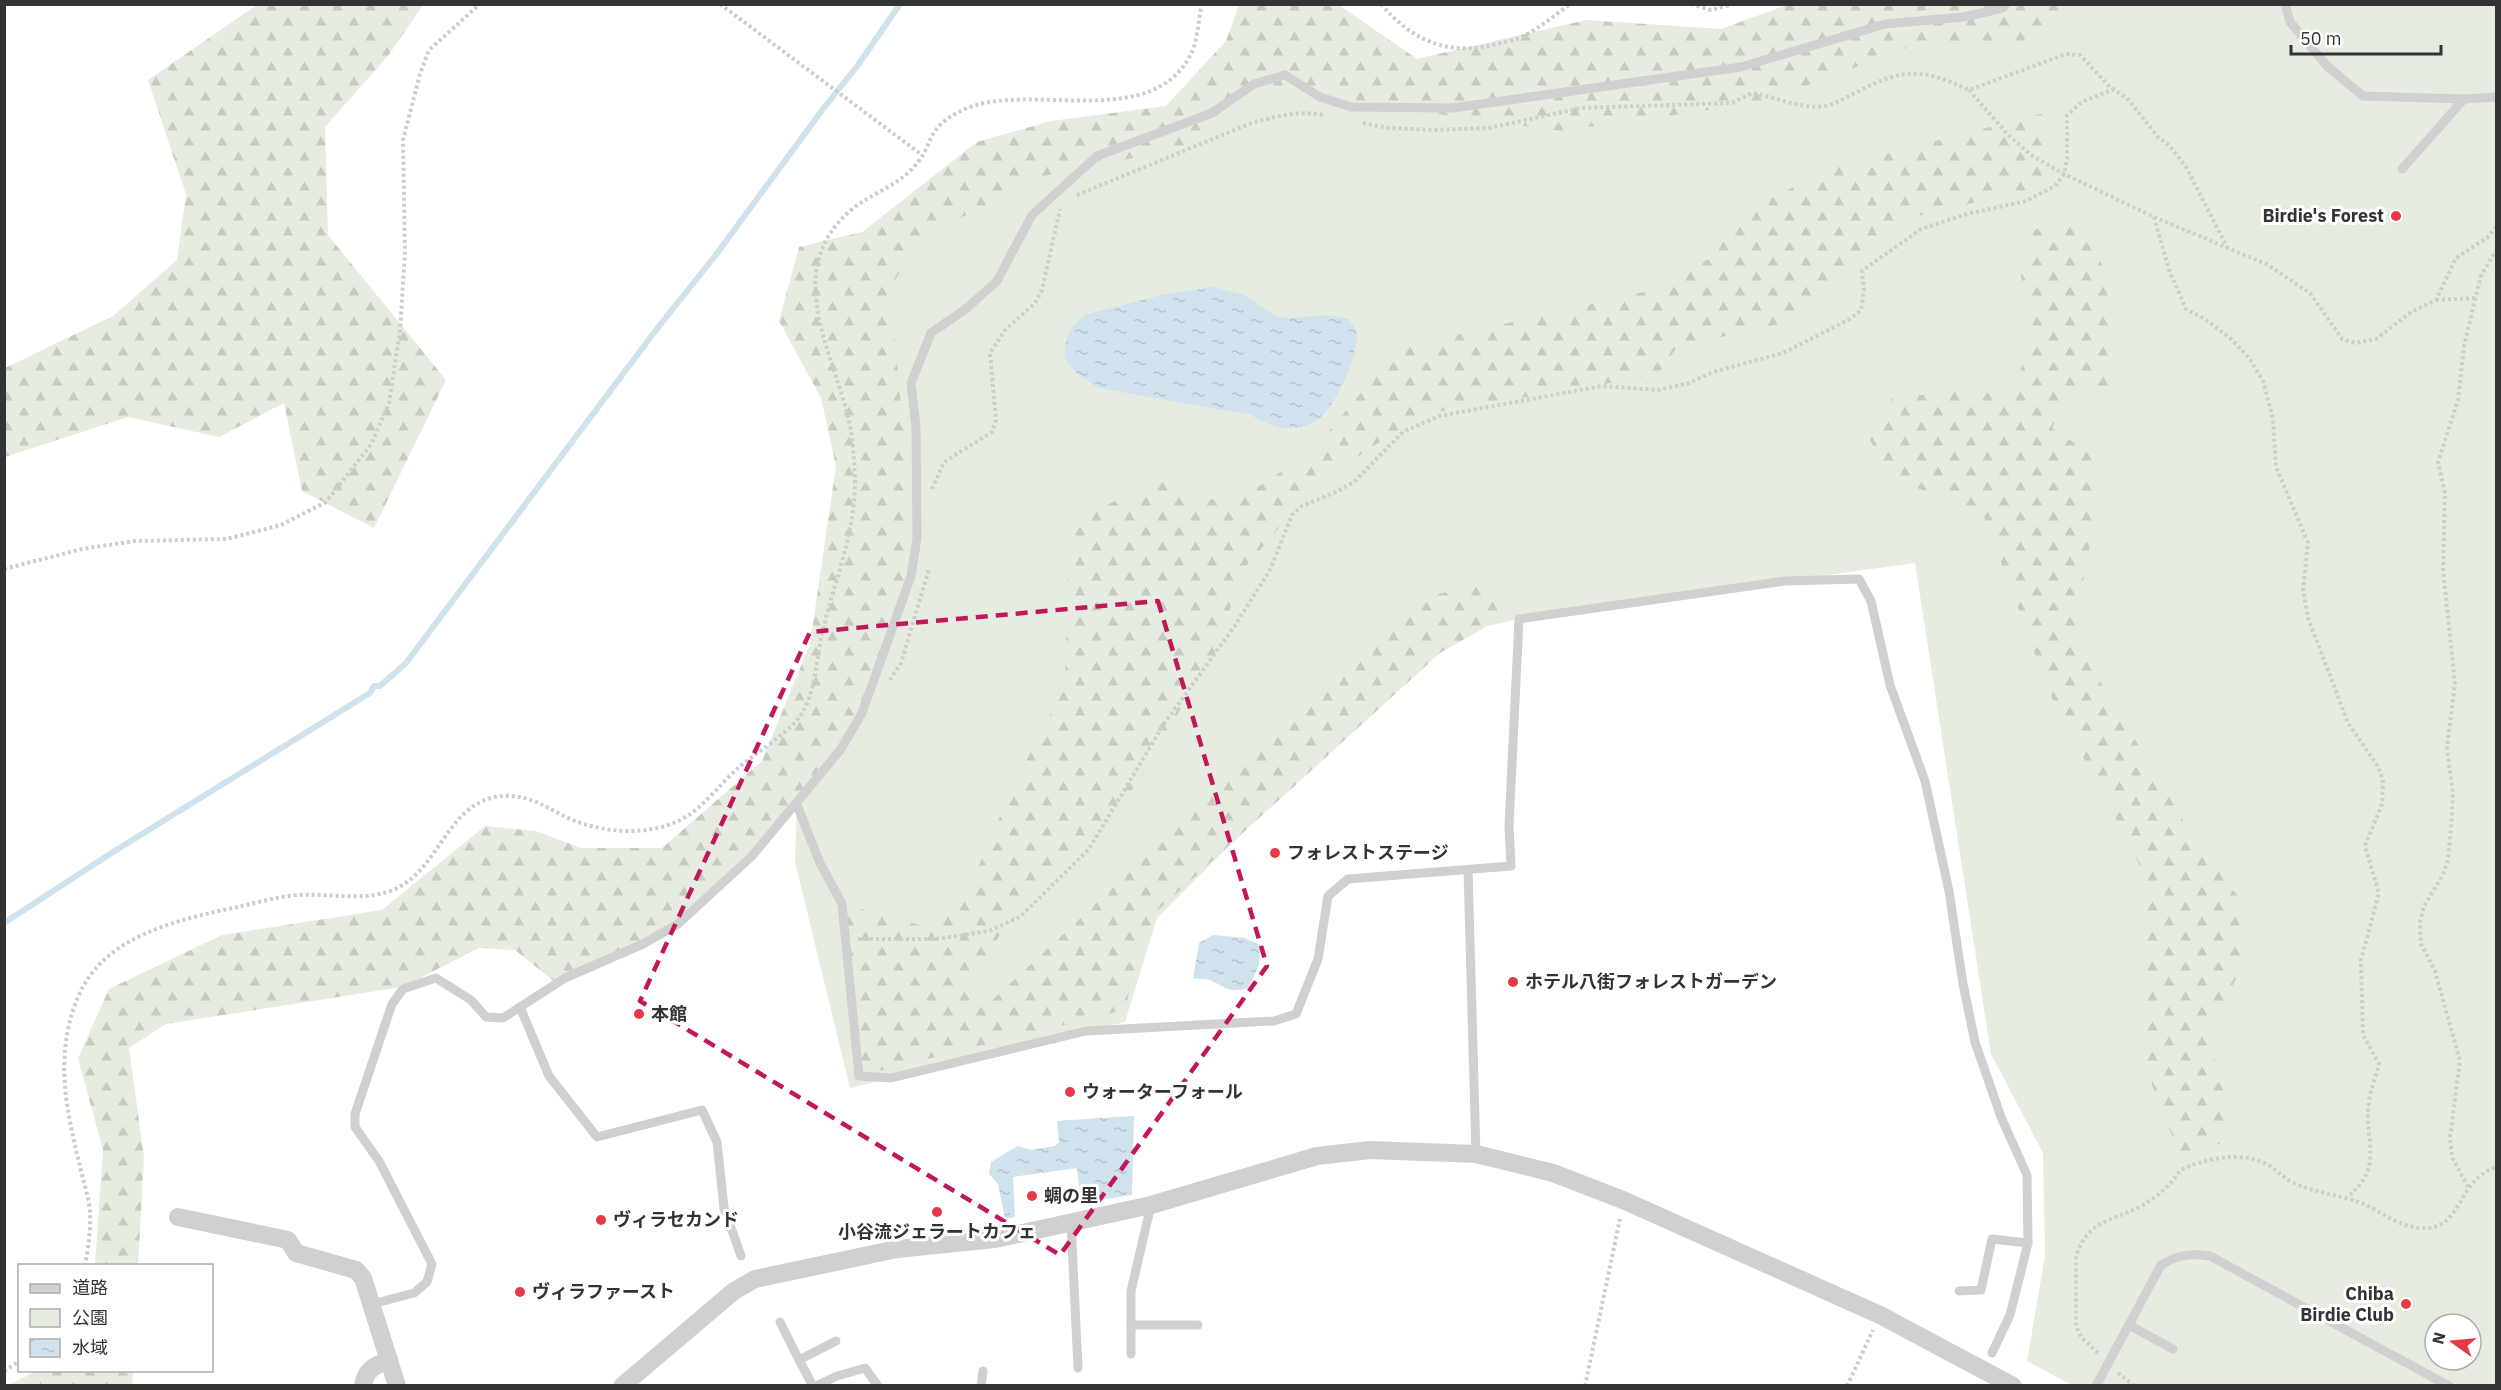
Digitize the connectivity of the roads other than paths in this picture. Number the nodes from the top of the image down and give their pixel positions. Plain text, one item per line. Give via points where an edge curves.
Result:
1 (2006, 4) edge
2 (2285, 4) edge
3 (2496, 97) edge
4 (2464, 99) junction
5 (2402, 169) dead end
6 (796, 805) junction
7 (1467, 870) junction
8 (520, 1007) junction
9 (1476, 1154) junction
10 (1151, 1205) junction
11 (178, 1217) dead end
12 (1071, 1222) junction
13 (2028, 1243) junction
14 (741, 1256) dead end
15 (1959, 1291) dead end
16 (372, 1304) junction
17 (780, 1322) dead end
18 (2129, 1324) junction
19 (1131, 1325) junction
20 (1198, 1325) dead end
21 (836, 1341) dead end
22 (2173, 1349) dead end
23 (1992, 1353) dead end
24 (1131, 1354) dead end
25 (389, 1360) junction
26 (799, 1360) junction
27 (1078, 1368) dead end
28 (983, 1371) dead end
29 (2443, 1384) edge
30 (363, 1386) edge
31 (397, 1386) edge
32 (622, 1386) edge
33 (814, 1386) edge
34 (878, 1386) edge
35 (981, 1386) edge
36 (2013, 1386) edge
37 (2096, 1386) edge

1 - 6 lane via 1964,17 1885,24 1741,67 1453,108 1351,107 1320,97 1285,75 1254,84 1212,113 1097,156 1032,215 997,281 931,333 911,383 916,427 918,538 911,576 862,712 841,749
2 - 4 lane via 2290,22 2328,67 2363,96
3 - 4 lane
4 - 5 lane
6 - 7 lane via 842,904 859,1076 891,1078 1086,1031 1274,1021 1296,1014 1318,959 1328,896 1348,879
6 - 8 lane via 721,887 678,924 565,978
7 - 9 lane
7 - 13 lane via 1511,866 1509,826 1519,620 1785,581 1858,579 1871,601 1890,685 1925,781 1975,1042 2001,1117 2028,1174
8 - 14 lane via 549,1076 597,1137 702,1110 717,1142 724,1208
8 - 16 lane via 503,1018 486,1017 471,1000 436,978 403,989 392,1004 355,1114 355,1127 379,1161 432,1264 427,1282 414,1293
9 - 10 street via 1370,1150 1317,1156
9 - 36 street via 1553,1173 1623,1200 1880,1315
10 - 12 street
10 - 19 lane via 1131,1291
11 - 16 street via 288,1240 296,1253 356,1270
12 - 27 lane
12 - 32 street via 995,1239 897,1249 755,1279
13 - 15 lane via 1992,1239 1981,1290
13 - 23 lane via 2010,1315
16 - 25 street
17 - 26 lane
18 - 22 lane
18 - 29 lane via 2161,1265 2192,1253 2210,1256
18 - 37 lane
19 - 20 lane
19 - 24 lane
21 - 26 lane
25 - 30 street via 371,1368
25 - 31 street
26 - 33 lane
28 - 35 lane
33 - 34 lane via 865,1368

